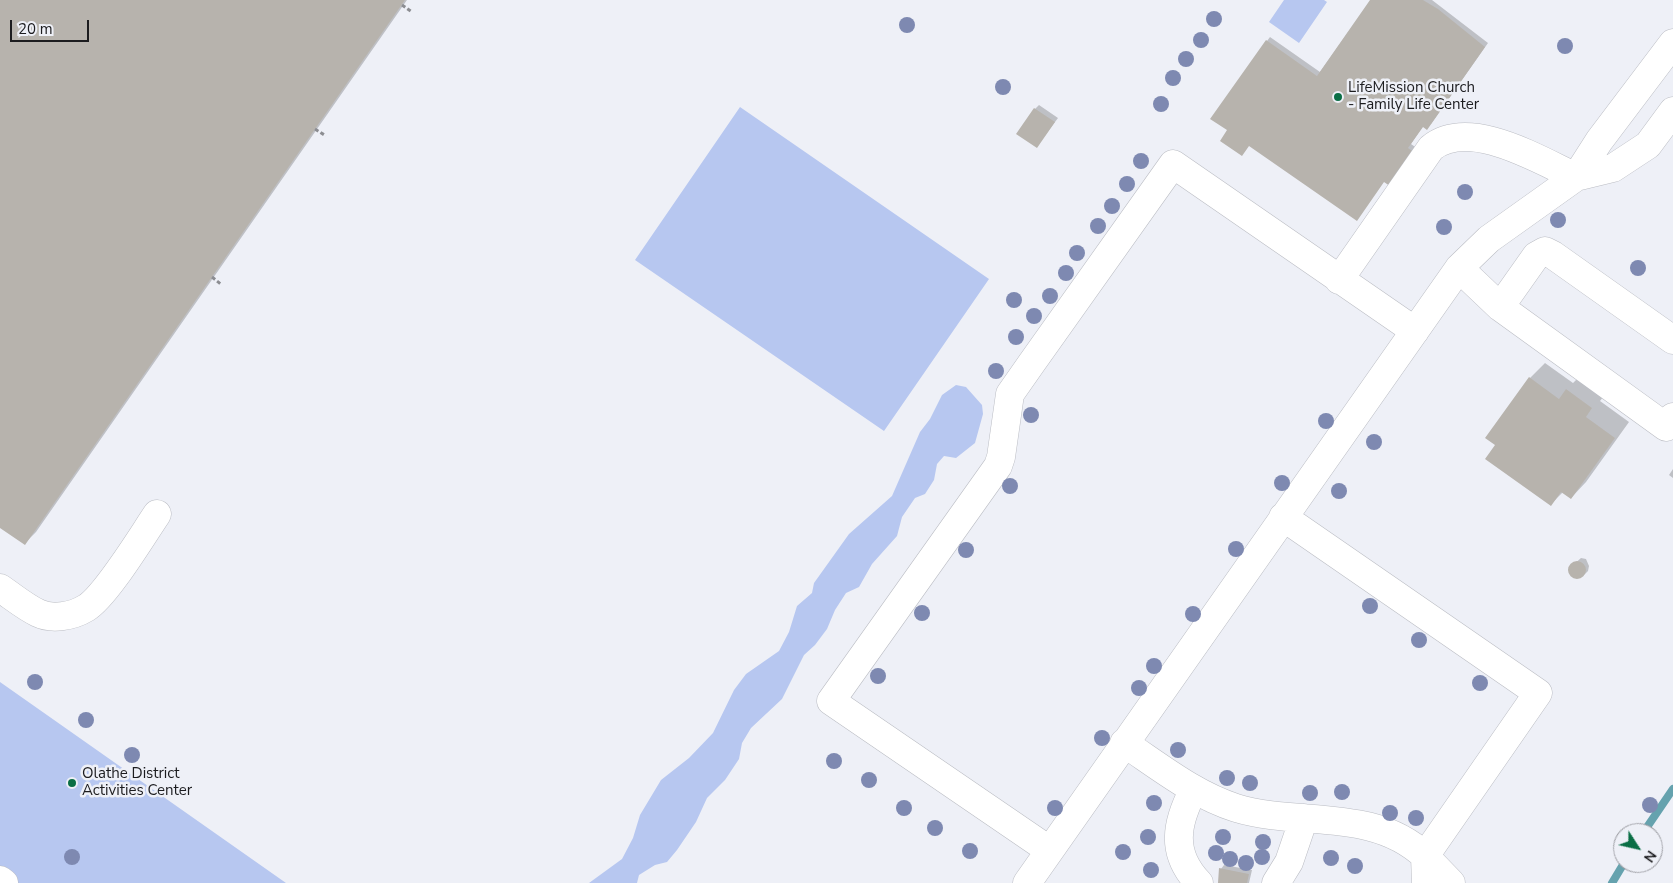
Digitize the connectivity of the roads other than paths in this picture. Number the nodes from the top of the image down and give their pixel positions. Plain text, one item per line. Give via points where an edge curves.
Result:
1 (1673, 43) edge
2 (1673, 111) edge
3 (1576, 177) junction
4 (1459, 268) junction
5 (1339, 280) junction
6 (1500, 307) junction
7 (1415, 331) junction
8 (1673, 340) edge
9 (1673, 417) edge
10 (158, 514) dead end
11 (1283, 517) junction
12 (0, 588) edge
13 (1124, 743) junction
14 (1194, 789) junction
15 (1304, 818) junction
16 (1049, 850) junction
17 (1425, 856) junction
18 (0, 880) edge
19 (4, 883) edge
20 (1027, 883) edge
21 (1199, 883) edge
22 (1276, 883) edge
23 (1426, 883) edge
24 (1450, 883) edge

1 - 3 lane
2 - 3 lane via 1641,149 1613,168
3 - 4 lane via 1490,239
3 - 5 lane via 1491,139 1456,138 1439,142 1431,148
4 - 6 lane
4 - 7 lane
5 - 7 lane
5 - 16 lane via 1172,164 1010,394 998,466 831,701
6 - 8 lane via 1536,256 1545,251
6 - 9 lane via 1666,427
7 - 11 lane
10 - 12 lane via 102,593 86,608 62,616 39,614
11 - 13 lane
11 - 17 lane via 1538,693
13 - 14 lane
13 - 16 lane
14 - 15 lane via 1238,809
14 - 21 lane via 1178,827 1183,860
15 - 17 lane via 1345,821 1388,833
15 - 22 lane via 1290,862
16 - 20 lane
17 - 23 lane
17 - 24 lane
18 - 19 lane

